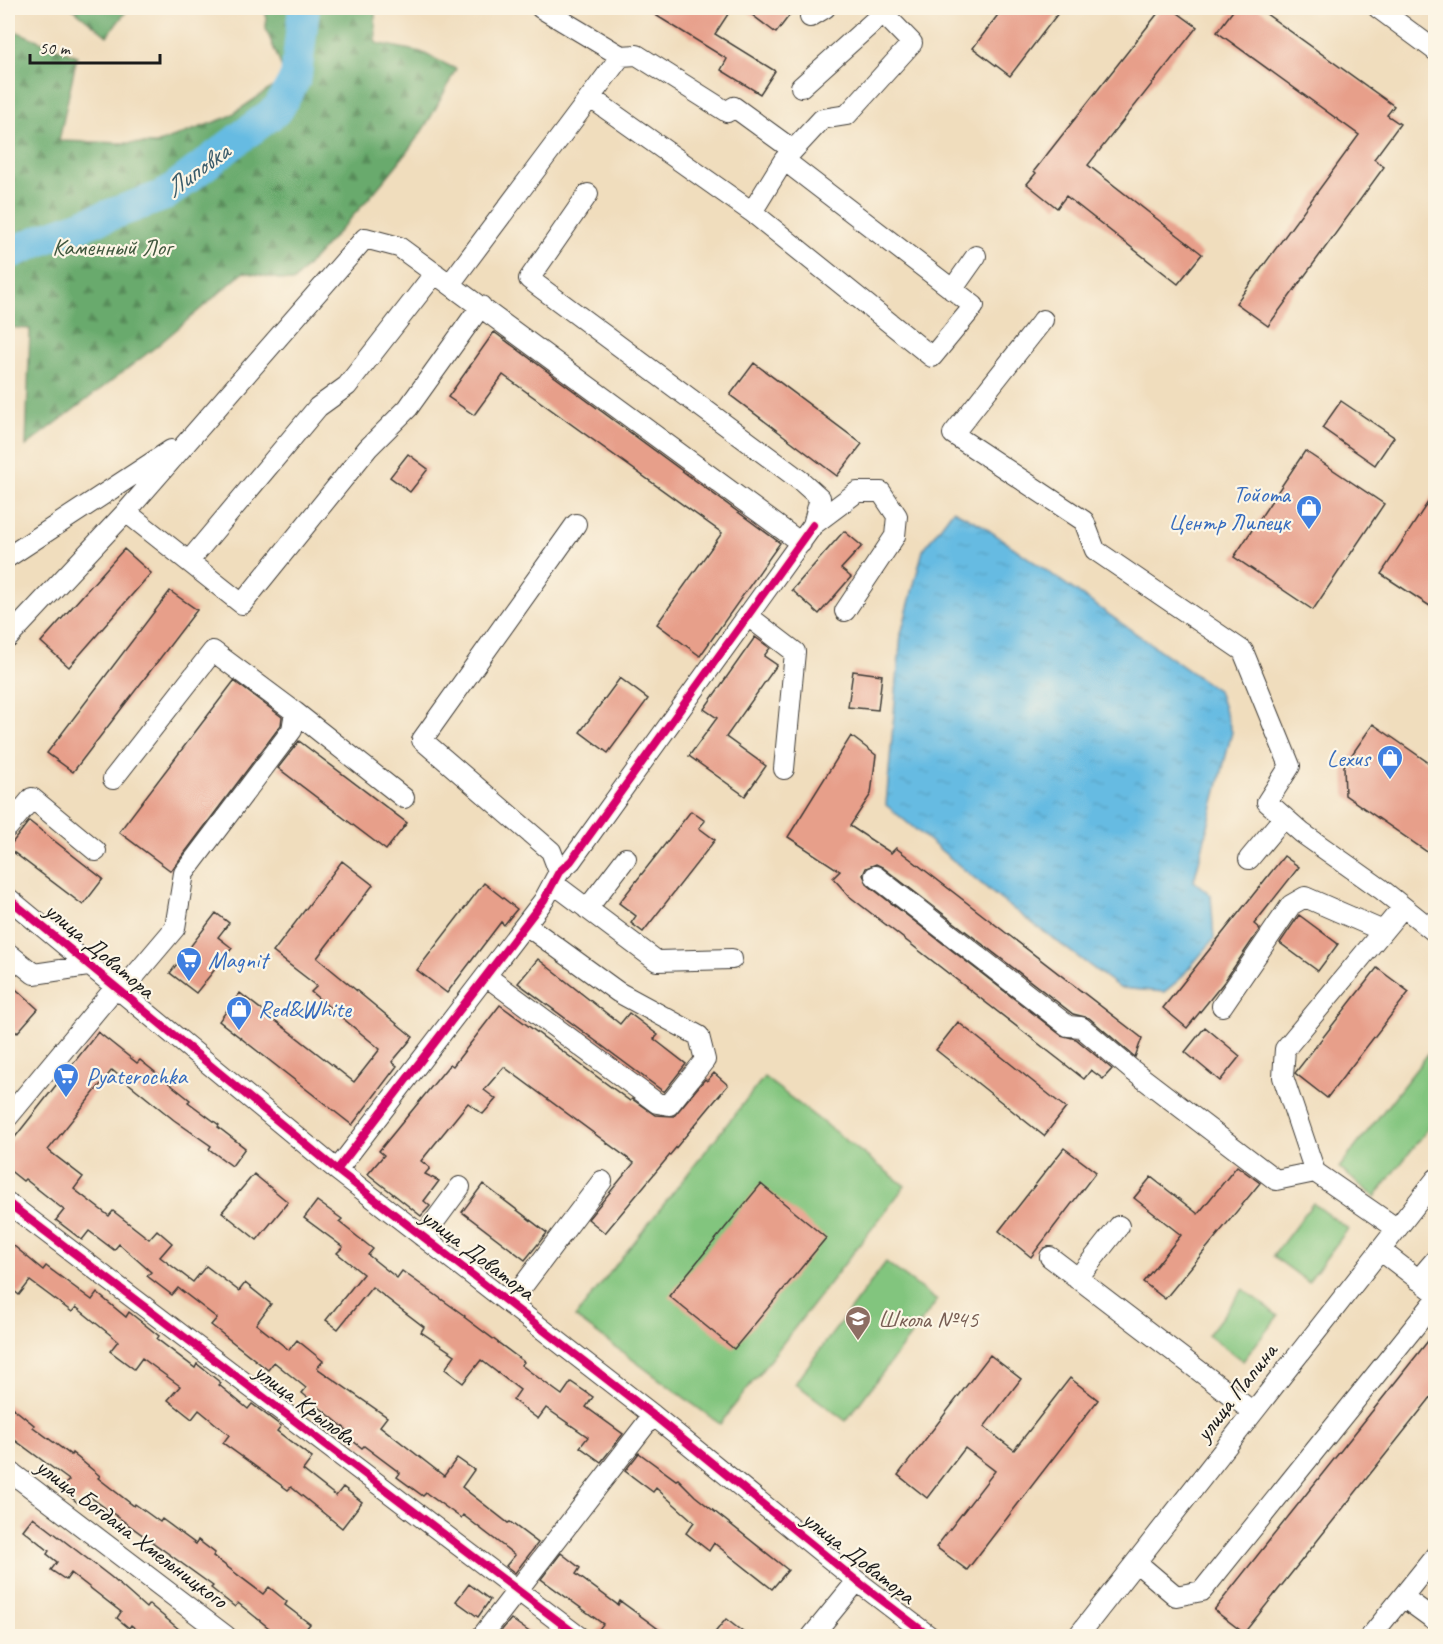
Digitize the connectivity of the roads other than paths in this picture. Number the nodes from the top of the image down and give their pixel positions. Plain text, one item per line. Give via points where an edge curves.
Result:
1 (541, 8) edge
2 (1378, 8) edge
3 (1436, 51) edge
4 (621, 56) junction
5 (801, 87) dead end
6 (591, 98) junction
7 (788, 155) junction
8 (588, 194) dead end
9 (752, 212) junction
10 (976, 256) dead end
11 (443, 279) junction
12 (952, 290) junction
13 (481, 306) junction
14 (1042, 320) dead end
15 (195, 433) junction
16 (126, 512) junction
17 (576, 524) dead end
18 (813, 525) junction
19 (801, 543) junction
20 (8, 557) edge
21 (189, 561) junction
22 (845, 611) dead end
23 (748, 616) junction
24 (8, 638) edge
25 (295, 712) junction
26 (784, 769) dead end
27 (113, 779) dead end
28 (404, 798) dead end
29 (1284, 817) junction
30 (8, 827) edge
31 (96, 850) dead end
32 (626, 858) dead end
33 (1249, 859) dead end
34 (875, 876) dead end
35 (556, 878) junction
36 (8, 898) edge
37 (1403, 907) junction
38 (587, 909) junction
39 (526, 925) junction
40 (1383, 931) junction
41 (1436, 933) edge
42 (8, 952) edge
43 (732, 959) dead end
44 (88, 966) junction
45 (486, 976) junction
46 (117, 990) junction
47 (1222, 1006) dead end
48 (8, 1117) edge
49 (337, 1170) junction
50 (1315, 1172) junction
51 (602, 1181) dead end
52 (1434, 1184) edge
53 (460, 1187) dead end
54 (8, 1203) edge
55 (1119, 1226) dead end
56 (1396, 1228) junction
57 (423, 1237) junction
58 (1380, 1250) junction
59 (1050, 1257) dead end
60 (1436, 1259) edge
61 (1077, 1279) junction
62 (1418, 1280) junction
63 (1436, 1293) edge
64 (1436, 1300) edge
65 (510, 1303) junction
66 (1253, 1412) junction
67 (653, 1414) junction
68 (8, 1470) edge
69 (1436, 1556) edge
70 (1136, 1562) junction
71 (857, 1581) junction
72 (518, 1590) junction
73 (1403, 1596) junction
74 (1436, 1621) edge
75 (226, 1636) edge
76 (482, 1636) edge
77 (578, 1636) edge
78 (812, 1636) edge
79 (929, 1636) edge
80 (1078, 1636) edge
81 (1371, 1636) edge

1 - 4 street
2 - 3 street
4 - 6 street
4 - 7 street via 637,55 727,112 734,107
5 - 7 street via 883,13 912,43 847,115 822,119
6 - 9 street
6 - 11 street
7 - 9 street
7 - 12 street
8 - 18 street via 529,279 801,481 820,498
9 - 12 street via 932,357 974,306
10 - 12 street
11 - 13 street
11 - 15 street via 399,248 365,238
11 - 21 street via 346,386 318,407
13 - 19 street
13 - 21 street via 408,408 368,448 242,604
14 - 29 street via 953,434 1084,521 1095,550 1243,651 1290,766 1267,801
15 - 16 street
15 - 20 street
16 - 21 street
16 - 24 street
17 - 35 street via 422,740 551,851
18 - 19 street
18 - 22 street via 857,492 881,492 897,516 896,536
19 - 23 street
23 - 26 street via 795,652
23 - 35 street
25 - 27 street via 213,651
25 - 28 street
25 - 46 street via 292,730 184,873 176,928
29 - 33 street
29 - 37 street
30 - 31 street via 32,798
32 - 38 street
34 - 50 street via 1068,1026 1081,1027 1276,1180
35 - 38 street
35 - 39 street
36 - 44 street, улица Доватора
37 - 40 street
37 - 41 street
38 - 43 street via 657,961
39 - 45 street
39 - 45 street via 618,992 699,1036 705,1060 669,1105 657,1103
40 - 47 street via 1305,897 1291,904
40 - 50 street via 1285,1049 1283,1077
42 - 44 street via 34,974
44 - 46 street, улица Доватора
45 - 49 street
46 - 48 street
46 - 49 street, улица Доватора
49 - 57 street, улица Доватора
50 - 56 street
51 - 65 street
52 - 56 street, улица Папина
53 - 57 street
54 - 72 street, улица Крылова
55 - 61 street
56 - 58 street, улица Папина
57 - 65 street, улица Доватора
58 - 62 street
58 - 66 street, улица Папина
59 - 61 street
60 - 62 street
61 - 66 street
62 - 63 street
64 - 70 street via 1202,1591 1176,1596
65 - 67 street, улица Доватора
66 - 70 street, улица Папина
67 - 71 street, улица Доватора
67 - 72 street
68 - 75 street, улица Богдана Хмельницкого
69 - 73 street
70 - 80 street, улица Папина
71 - 78 street
71 - 79 street, улица Доватора
72 - 76 street
72 - 77 street, улица Крылова
73 - 74 street
73 - 81 street

